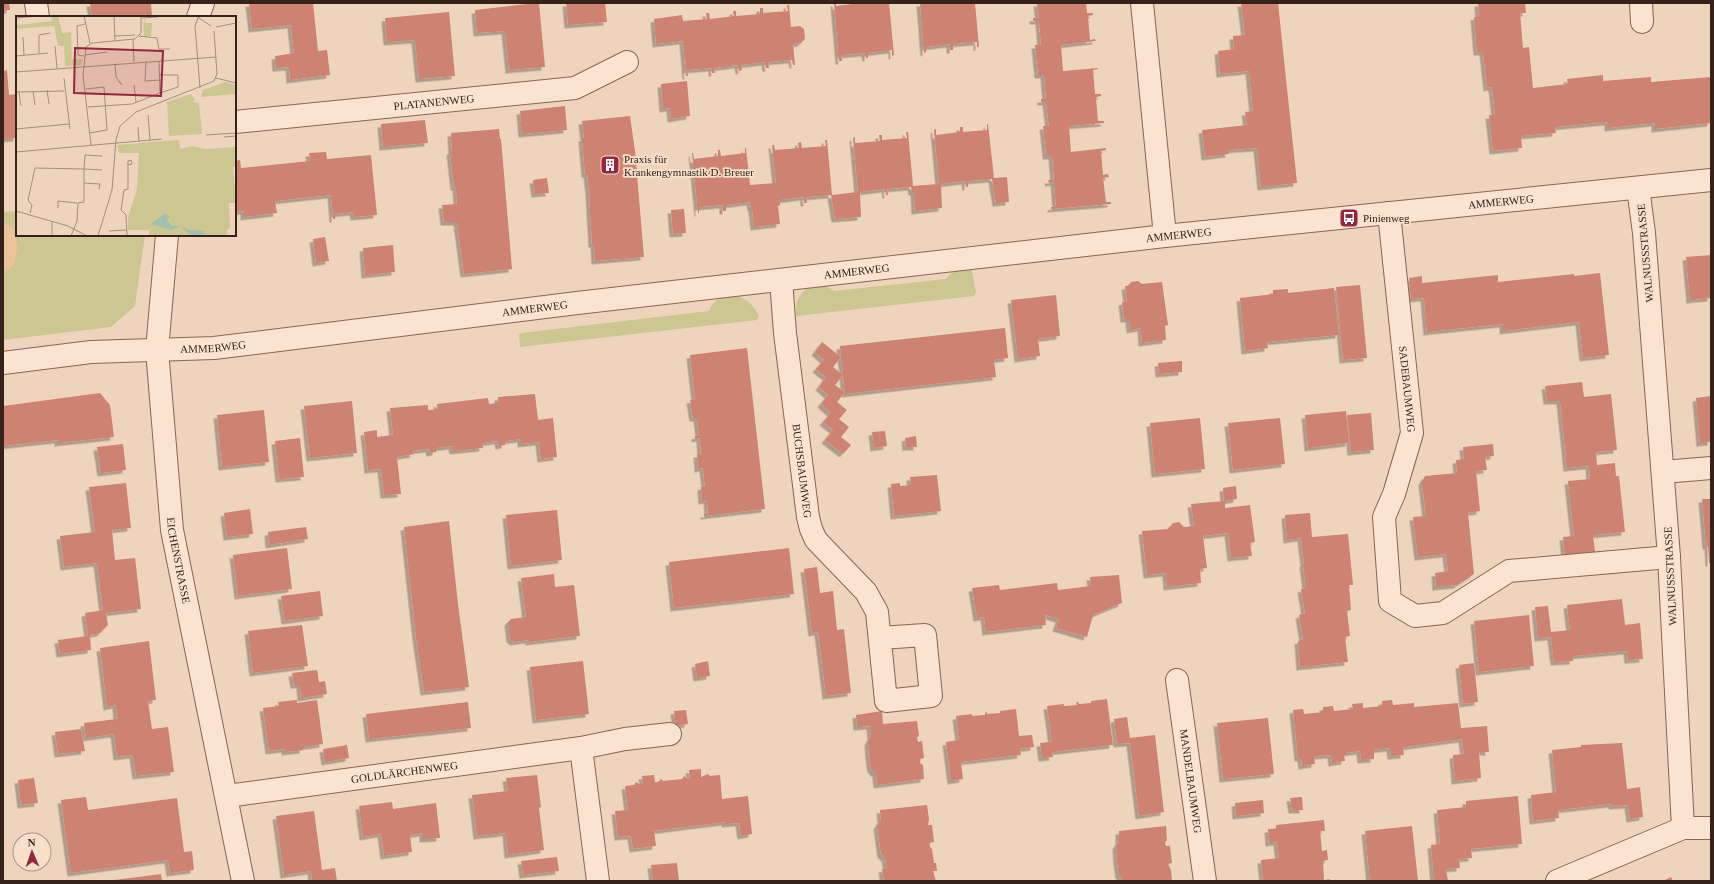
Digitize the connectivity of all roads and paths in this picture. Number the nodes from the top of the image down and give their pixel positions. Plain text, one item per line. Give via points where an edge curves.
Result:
1 (36, 3) edge
2 (203, 3) edge
3 (1142, 3) edge
4 (38, 16) edge
5 (198, 16) edge
6 (627, 62) dead end
7 (236, 122) edge
8 (1711, 180) edge
9 (1638, 188) junction
10 (1389, 214) junction
11 (167, 236) edge
12 (1165, 236) junction
13 (781, 280) junction
14 (157, 350) junction
15 (3, 363) edge
16 (1711, 468) edge
17 (1663, 472) junction
18 (1670, 557) junction
19 (880, 638) dead end
20 (1177, 680) dead end
21 (670, 734) dead end
22 (581, 748) junction
23 (227, 796) junction
24 (1683, 828) junction
25 (1711, 828) edge
26 (243, 881) edge
27 (598, 881) edge
28 (1205, 881) edge
29 (1557, 881) edge

1 - 4 street
2 - 5 street
3 - 12 street
6 - 7 street, PLATANENWEG via 575,88
8 - 9 street, AMMERWEG
9 - 10 street, AMMERWEG
9 - 17 street, WALNUSSSTRASSE
10 - 12 street, AMMERWEG
10 - 18 street, SADEBAUMWEG via 1412,433 1394,494 1384,517 1390,601 1414,616 1443,613 1509,571
11 - 14 street, EICHENSTRASSE
12 - 13 street, AMMERWEG
13 - 14 street, AMMERWEG via 214,348
13 - 19 street, BUCHSBAUMWEG via 786,341 811,529 816,540 866,592 878,612
14 - 15 street, AMMERWEG via 91,352
14 - 23 street, EICHENSTRASSE via 172,530
16 - 17 street
17 - 18 street, WALNUSSSTRASSE
18 - 24 street, WALNUSSSTRASSE
20 - 28 street, MANDELBAUMWEG
21 - 22 street, GOLDLÄRCHENWEG via 625,739
22 - 23 street, GOLDLÄRCHENWEG
22 - 27 street
23 - 26 street, EICHENSTRASSE
24 - 25 street
24 - 29 street

